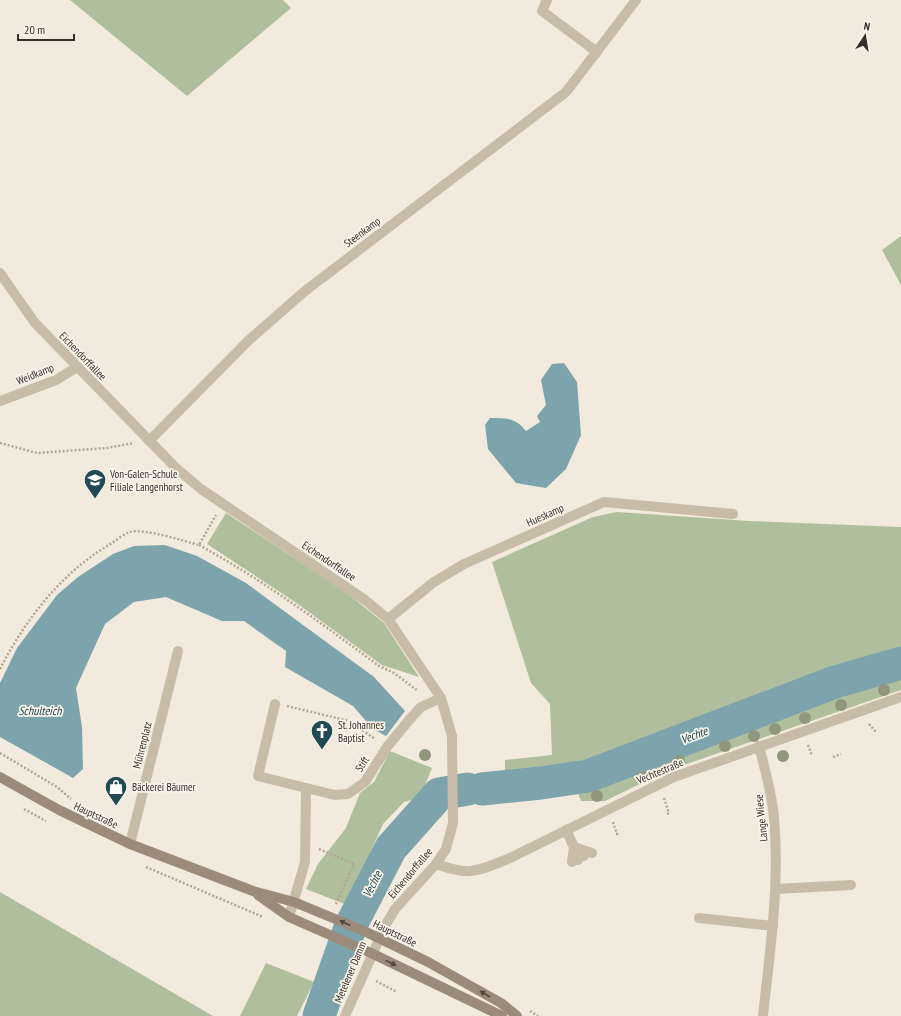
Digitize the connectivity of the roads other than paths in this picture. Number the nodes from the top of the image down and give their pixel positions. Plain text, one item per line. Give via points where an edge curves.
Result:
1 (548, 0) edge
2 (636, 0) edge
3 (597, 52) junction
4 (0, 273) edge
5 (77, 367) junction
6 (0, 401) edge
7 (149, 441) junction
8 (733, 514) dead end
9 (388, 619) junction
10 (178, 651) dead end
11 (901, 698) edge
12 (437, 700) junction
13 (275, 704) road end
14 (759, 746) junction
15 (0, 777) edge
16 (306, 788) junction
17 (566, 830) junction
18 (130, 844) junction
19 (574, 847) junction
20 (436, 864) junction
21 (851, 885) dead end
22 (776, 889) junction
23 (253, 891) junction
24 (294, 902) junction
25 (289, 917) junction
26 (699, 918) dead end
27 (773, 926) junction
28 (378, 938) junction
29 (371, 953) junction
30 (345, 1016) edge
31 (502, 1016) edge
32 (518, 1016) edge
33 (763, 1016) edge

1 - 3 street via 542,11
2 - 3 street, Steenkamp
3 - 7 street, Steenkamp via 566,92 304,291 249,340
4 - 5 street, Eichendorffallee via 35,323
5 - 6 street, Weidkamp via 56,380
5 - 7 street, Eichendorffallee
7 - 9 street, Eichendorffallee via 201,489 365,600
8 - 9 street, Hueskamp via 604,502 464,564 434,582
9 - 12 street, Eichendorffallee
10 - 18 street, Mührenplatz
11 - 14 street, Vechtestraße
12 - 16 street, Stift via 421,707 387,747 365,782 348,794 335,795
12 - 20 street, Eichendorffallee via 452,736 454,823 446,849
13 - 16 street, Stift via 258,776
14 - 17 street, Vechtestraße via 674,777
14 - 22 street, Lange Wiese via 774,816
15 - 18 main road, Hauptstraße via 59,810
16 - 24 street via 305,862
17 - 19 street
17 - 20 street, Vechtestraße via 508,859 481,869 458,872
18 - 23 main road, Hauptstraße
19 - 19 street via 582,858
20 - 28 street, Eichendorffallee via 395,909
21 - 22 street
22 - 27 street, Lange Wiese
23 - 24 main road, Hauptstraße
23 - 25 main road, Hauptstraße
24 - 25 street
28 -> 24 main road, Hauptstraße via 331,911
25 - 29 main road, Hauptstraße
26 - 27 street
27 - 33 street, Lange Wiese
28 - 29 street, Metelener Damm
32 -> 28 main road, Hauptstraße via 441,970
29 - 30 street, Metelener Damm
29 -> 31 main road, Hauptstraße

